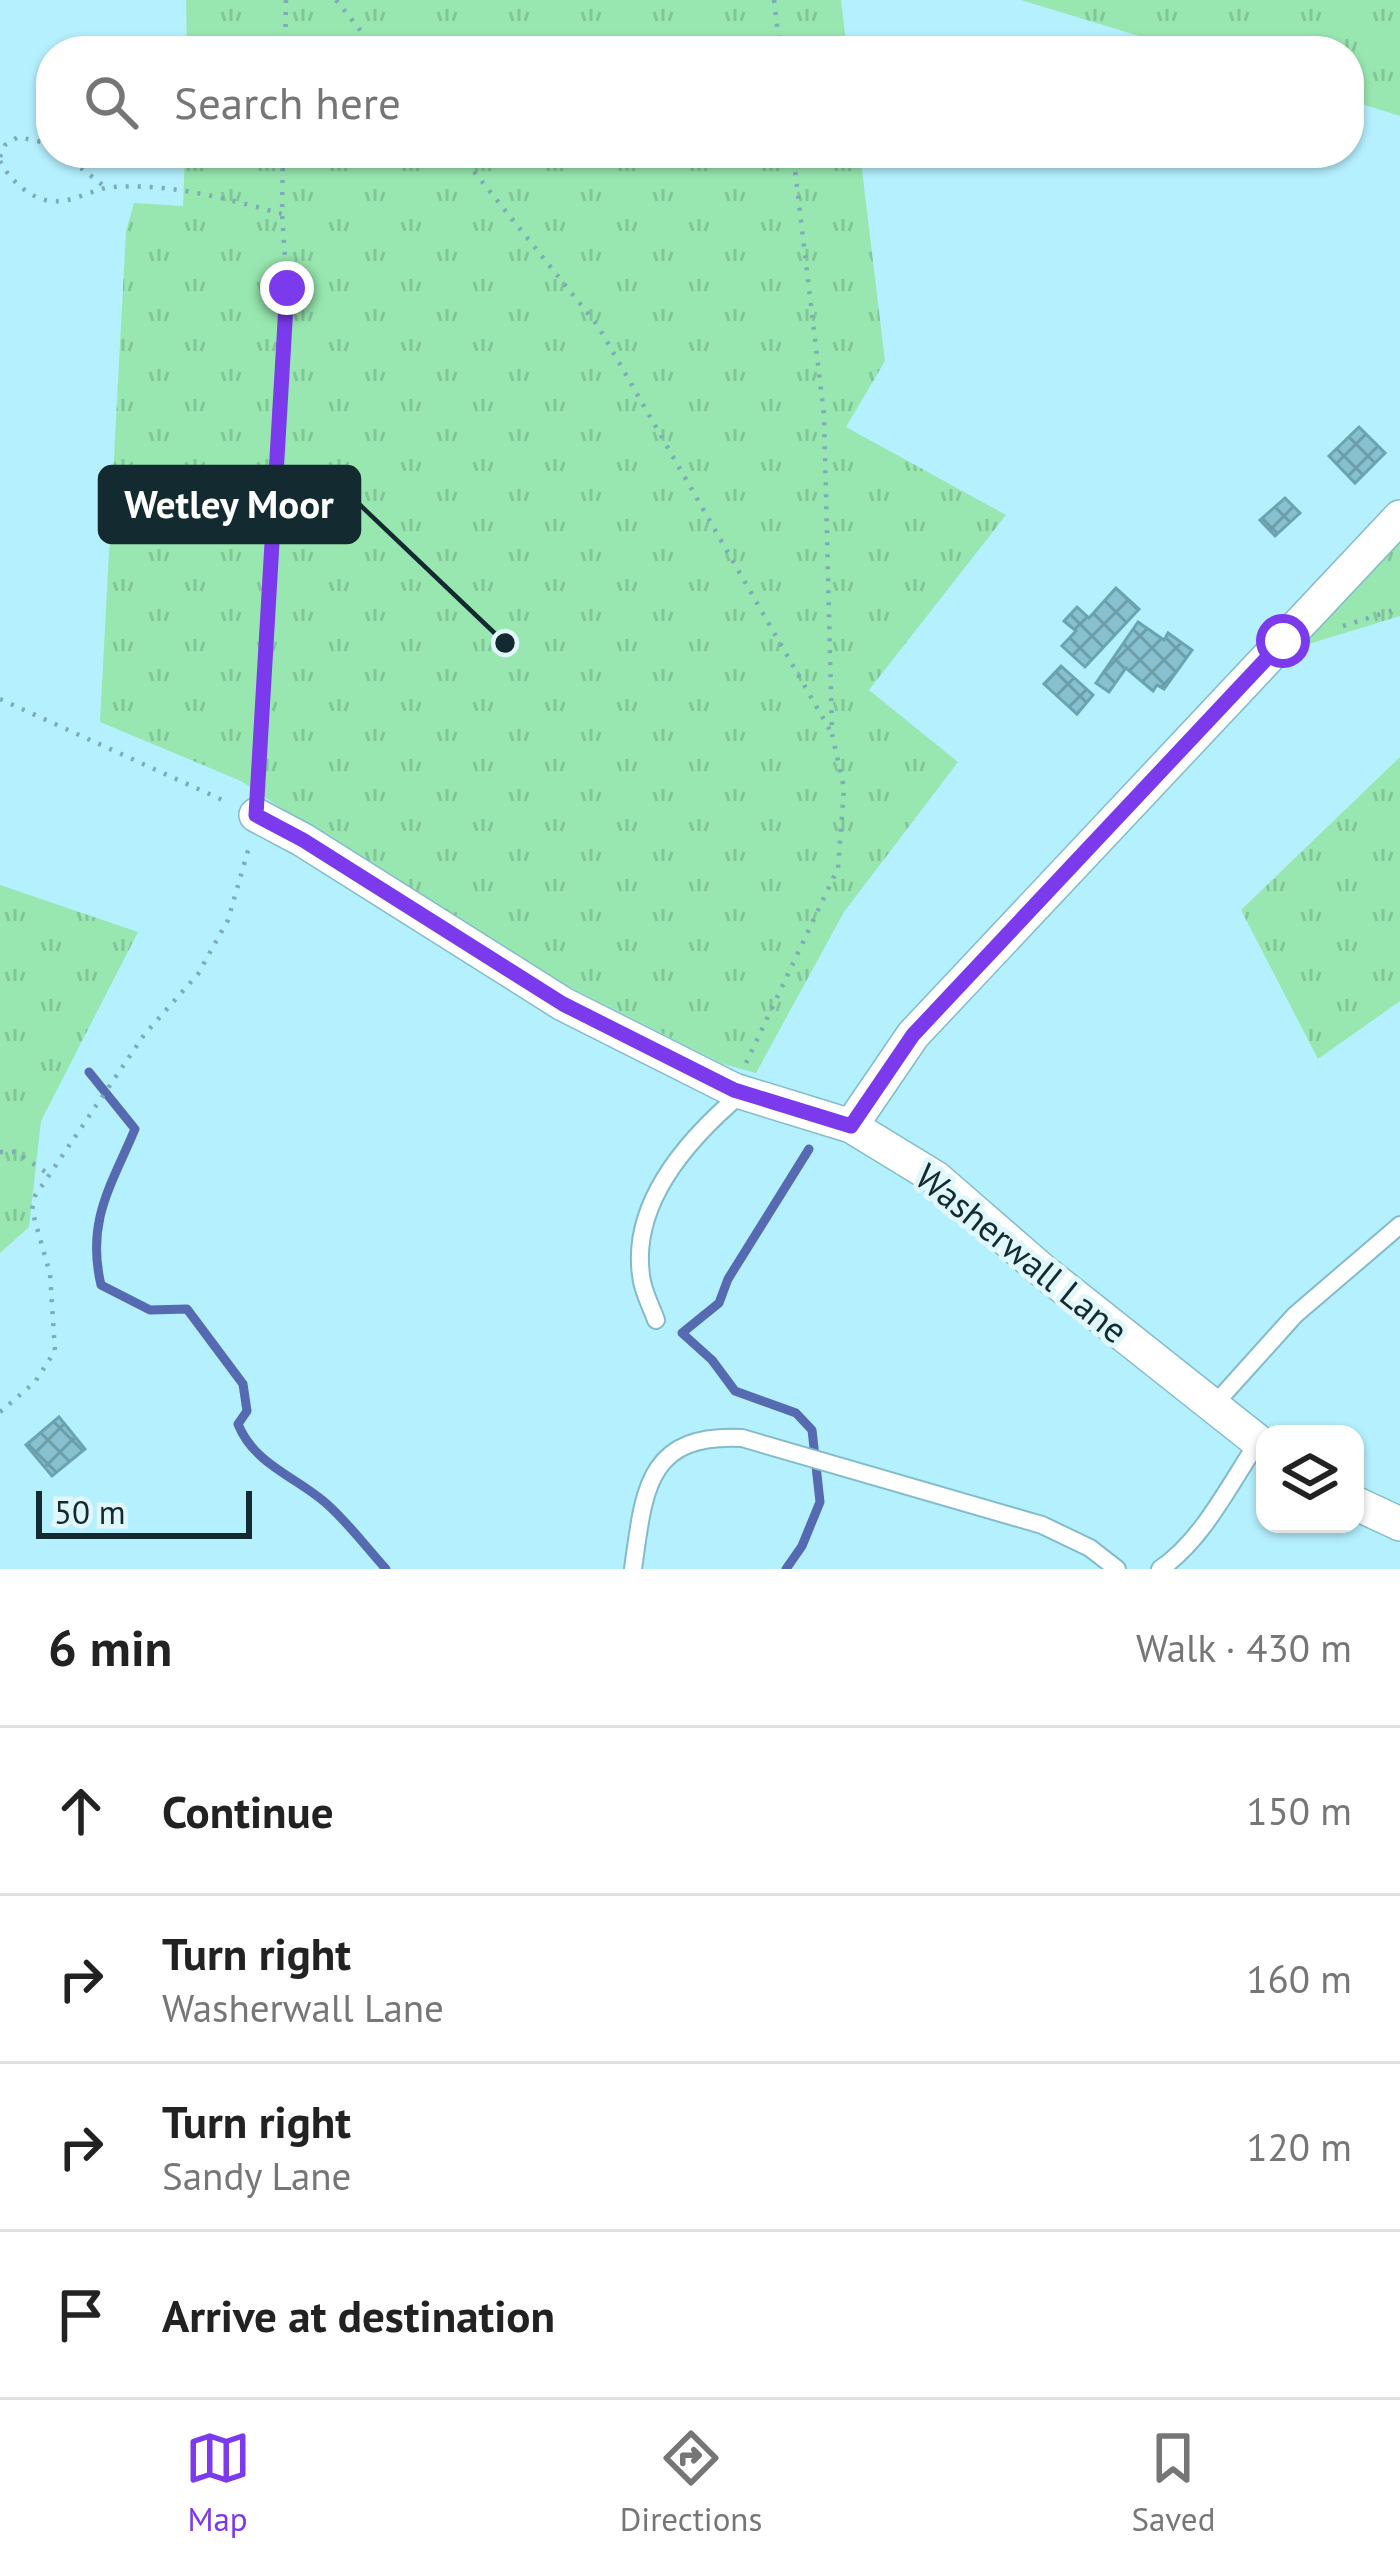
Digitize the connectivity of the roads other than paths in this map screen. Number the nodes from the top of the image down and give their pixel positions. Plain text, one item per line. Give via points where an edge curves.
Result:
1 (1400, 517) edge
2 (256, 815) road end
3 (738, 1091) junction
4 (851, 1126) junction
5 (1400, 1225) edge
6 (656, 1320) dead end
7 (1213, 1406) junction
8 (1256, 1439) edge
9 (1256, 1452) edge
10 (1364, 1507) edge
11 (1400, 1524) edge
12 (633, 1569) edge
13 (1118, 1569) edge
14 (1160, 1569) edge

1 - 4 street via 913,1035
2 - 3 street, Washerwall Lane via 563,1004
3 - 4 street, Washerwall Lane
3 - 6 lane via 704,1126 650,1208 640,1277
4 - 7 street, Washerwall Lane via 936,1178
5 - 7 lane via 1295,1315
7 - 8 street, Washerwall Lane
9 - 14 lane
10 - 11 street
12 - 13 lane via 645,1496 660,1464 687,1442 712,1436 1042,1525

